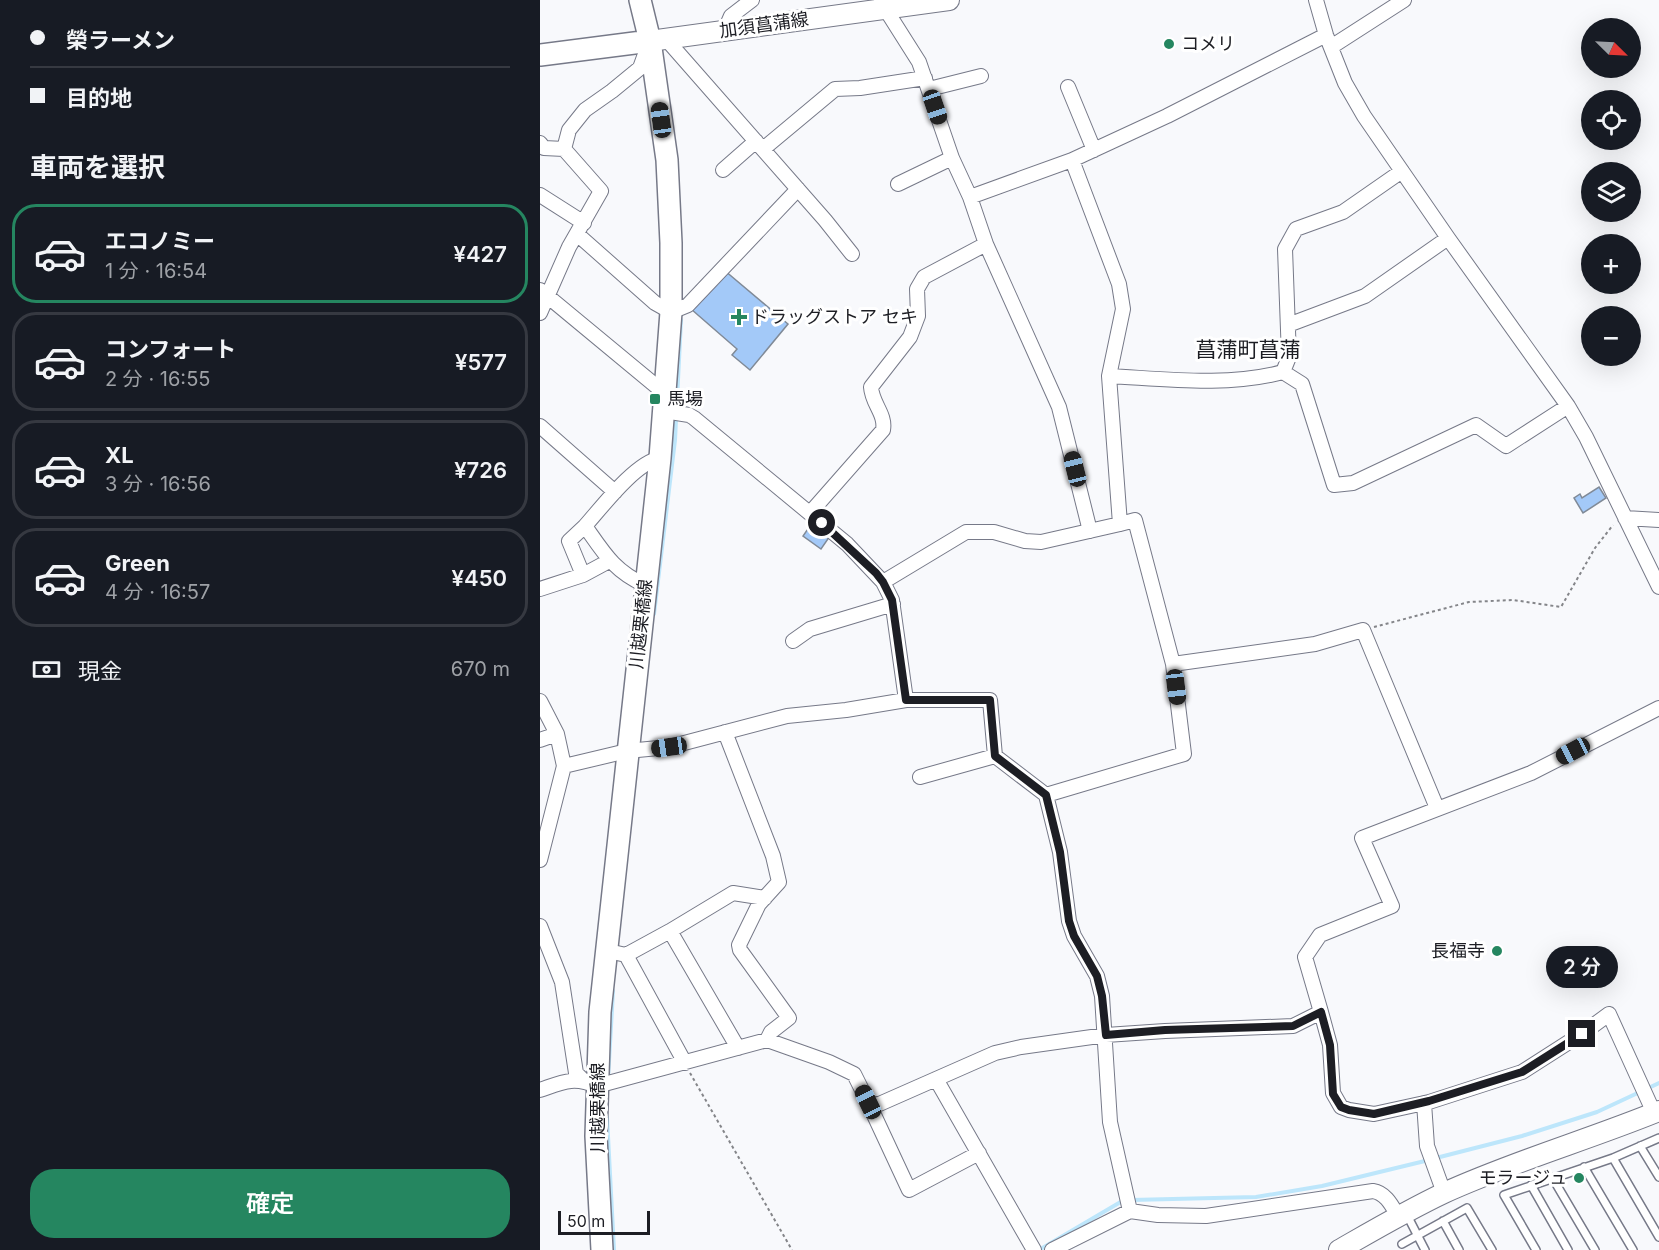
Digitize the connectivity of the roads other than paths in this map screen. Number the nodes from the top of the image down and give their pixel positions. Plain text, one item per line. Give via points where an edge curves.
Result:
1 (640, 0) edge
2 (752, 0) edge
3 (949, 0) edge
4 (1316, 0) edge
5 (1404, 0) edge
6 (887, 3) edge
7 (725, 30) junction
8 (658, 40) junction
9 (1328, 41) junction
10 (540, 55) edge
11 (981, 76) dead end
12 (927, 84) junction
13 (1068, 87) dead end
14 (540, 143) edge
15 (759, 145) junction
16 (564, 149) junction
17 (1094, 150) junction
18 (952, 158) junction
19 (1072, 160) junction
20 (723, 170) dead end
21 (1402, 171) junction
22 (898, 184) dead end
23 (798, 189) junction
24 (540, 195) edge
25 (970, 197) junction
26 (580, 229) junction
27 (1448, 238) junction
28 (986, 244) junction
29 (852, 254) dead end
30 (544, 293) edge
31 (671, 312) junction
32 (540, 313) edge
33 (1288, 325) junction
34 (1283, 372) junction
35 (1109, 376) junction
36 (666, 389) junction
37 (1568, 406) junction
38 (664, 411) junction
39 (540, 426) edge
40 (660, 458) junction
41 (615, 492) junction
42 (810, 513) junction
43 (1625, 518) junction
44 (1659, 520) edge
45 (1120, 524) junction
46 (585, 526) junction
47 (1090, 531) junction
48 (609, 561) junction
49 (583, 575) junction
50 (883, 582) junction
51 (645, 585) junction
52 (1659, 587) edge
53 (540, 589) edge
54 (893, 604) junction
55 (793, 641) dead end
56 (1173, 664) junction
57 (906, 700) junction
58 (540, 701) edge
59 (1659, 708) edge
60 (725, 732) junction
61 (556, 734) junction
62 (540, 740) edge
63 (627, 751) junction
64 (995, 756) junction
65 (564, 766) junction
66 (920, 777) dead end
67 (1046, 795) junction
68 (1437, 808) junction
69 (540, 860) edge
70 (765, 898) junction
71 (540, 926) edge
72 (670, 931) junction
73 (616, 952) junction
74 (1321, 1012) junction
75 (1106, 1035) junction
76 (767, 1040) junction
77 (738, 1048) junction
78 (685, 1063) junction
79 (936, 1079) junction
80 (590, 1083) junction
81 (540, 1090) edge
82 (868, 1102) junction
83 (1424, 1103) junction
84 (1656, 1112) edge
85 (1659, 1138) edge
86 (1640, 1146) junction
87 (979, 1153) junction
88 (1613, 1158) junction
89 (1584, 1167) junction
90 (1552, 1177) junction
91 (1659, 1178) edge
92 (1531, 1185) junction
93 (1444, 1193) junction
94 (1130, 1211) junction
95 (1402, 1214) junction
96 (1443, 1221) junction
97 (1417, 1237) junction
98 (1659, 1238) edge
99 (1402, 1244) dead end
100 (602, 1250) edge
101 (1034, 1250) edge
102 (1052, 1250) edge
103 (1339, 1250) edge
104 (1425, 1250) edge
105 (1459, 1250) edge
106 (1492, 1250) edge
107 (1536, 1250) edge
108 (1568, 1250) edge
109 (1595, 1250) edge
110 (1633, 1250) edge

1 - 8 main road, 川越栗橋線
2 - 7 street via 731,16
3 - 6 street, 加須菖蒲線
4 - 9 street
5 - 9 street
6 - 7 street, 加須菖蒲線
6 - 12 street
7 - 8 street, 加須菖蒲線
8 - 10 main road
8 - 15 street
8 - 16 street via 640,68 585,110 569,130
8 - 31 main road, 川越栗橋線 via 670,195
9 - 17 street
9 - 21 street via 1345,83
11 - 12 street
12 - 15 street via 835,89
12 - 18 street
13 - 17 street
14 - 16 street via 544,148
15 - 20 street
15 - 23 street
16 - 26 street via 601,191
17 - 19 street
18 - 22 street
18 - 25 street
19 - 25 street
19 - 35 street via 1119,284 1123,309
21 - 27 street
21 - 33 street via 1343,212 1296,230 1285,249
23 - 29 street
23 - 31 street via 688,305
24 - 26 street
25 - 28 street
26 - 30 street
26 - 31 street via 656,303
27 - 33 street via 1365,296
27 - 37 street
28 - 42 street via 924,277 917,289 918,316 910,337 871,387 885,423 883,430
28 - 47 street via 1059,406
30 - 32 street
30 - 36 street via 656,386
31 - 36 main road, 川越栗橋線
33 - 34 street via 1289,357
34 - 35 street via 1266,377 1203,381
34 - 37 street via 1302,384 1334,485 1353,483 1476,425 1506,446
35 - 45 street
36 - 38 main road, 川越栗橋線
37 - 43 street
38 - 40 main road, 川越栗橋線
38 - 42 street via 694,418
39 - 41 street
40 - 41 street via 648,460
40 - 51 main road, 川越栗橋線
41 - 46 street
42 - 50 street
43 - 44 street
43 - 52 street
45 - 47 street
45 - 56 street via 1135,520
46 - 48 street
46 - 49 street via 569,541
47 - 50 street via 1041,542 994,532 966,532
48 - 49 street
48 - 51 street
49 - 53 street
50 - 54 street
51 - 63 main road, 川越栗橋線
54 - 55 street via 810,629
54 - 57 street
56 - 67 street via 1184,754
56 - 68 street via 1315,644 1363,630
57 - 60 street via 787,716
57 - 64 street via 990,700
58 - 61 street
59 - 68 street via 1531,773
60 - 63 street via 669,747
60 - 70 street via 779,877 780,882
61 - 62 street
61 - 65 street
63 - 65 street
63 - 73 main road, 川越栗橋線
64 - 66 street
64 - 67 street
65 - 69 street
67 - 75 street via 1060,852 1069,921 1097,976
68 - 74 street via 1362,838 1392,906 1320,935 1305,957
70 - 72 street via 733,892
70 - 76 street via 740,950 789,1018
71 - 80 street via 562,982 576,1073
72 - 73 street
72 - 77 street
73 - 78 street
73 - 80 main road, 川越栗橋線
74 - 75 street via 1293,1026
74 - 83 street via 1330,1045 1333,1094 1341,1107 1374,1114
75 - 79 street via 995,1053
75 - 94 street via 1110,1122
76 - 77 street
76 - 82 street via 854,1074
77 - 78 street
78 - 80 street
79 - 82 street via 877,1105
79 - 87 street
80 - 81 street via 568,1080
80 - 100 main road, 川越栗橋線
82 - 87 street via 909,1190
83 - 84 street via 1522,1072 1609,1014
83 - 93 street via 1427,1146
84 - 93 street
85 - 86 lane
86 - 88 lane
86 - 91 lane
87 - 101 street
88 - 89 lane
88 - 98 lane
89 - 90 lane
89 - 110 lane
90 - 92 lane
90 - 109 lane
92 - 107 lane via 1504,1195
92 - 108 lane
93 - 95 street
94 - 95 street via 1206,1216 1373,1191 1381,1192
94 - 102 street
95 - 97 lane
95 - 103 street
96 - 97 lane
96 - 105 lane
96 - 106 lane via 1467,1208
97 - 99 lane
97 - 104 lane

